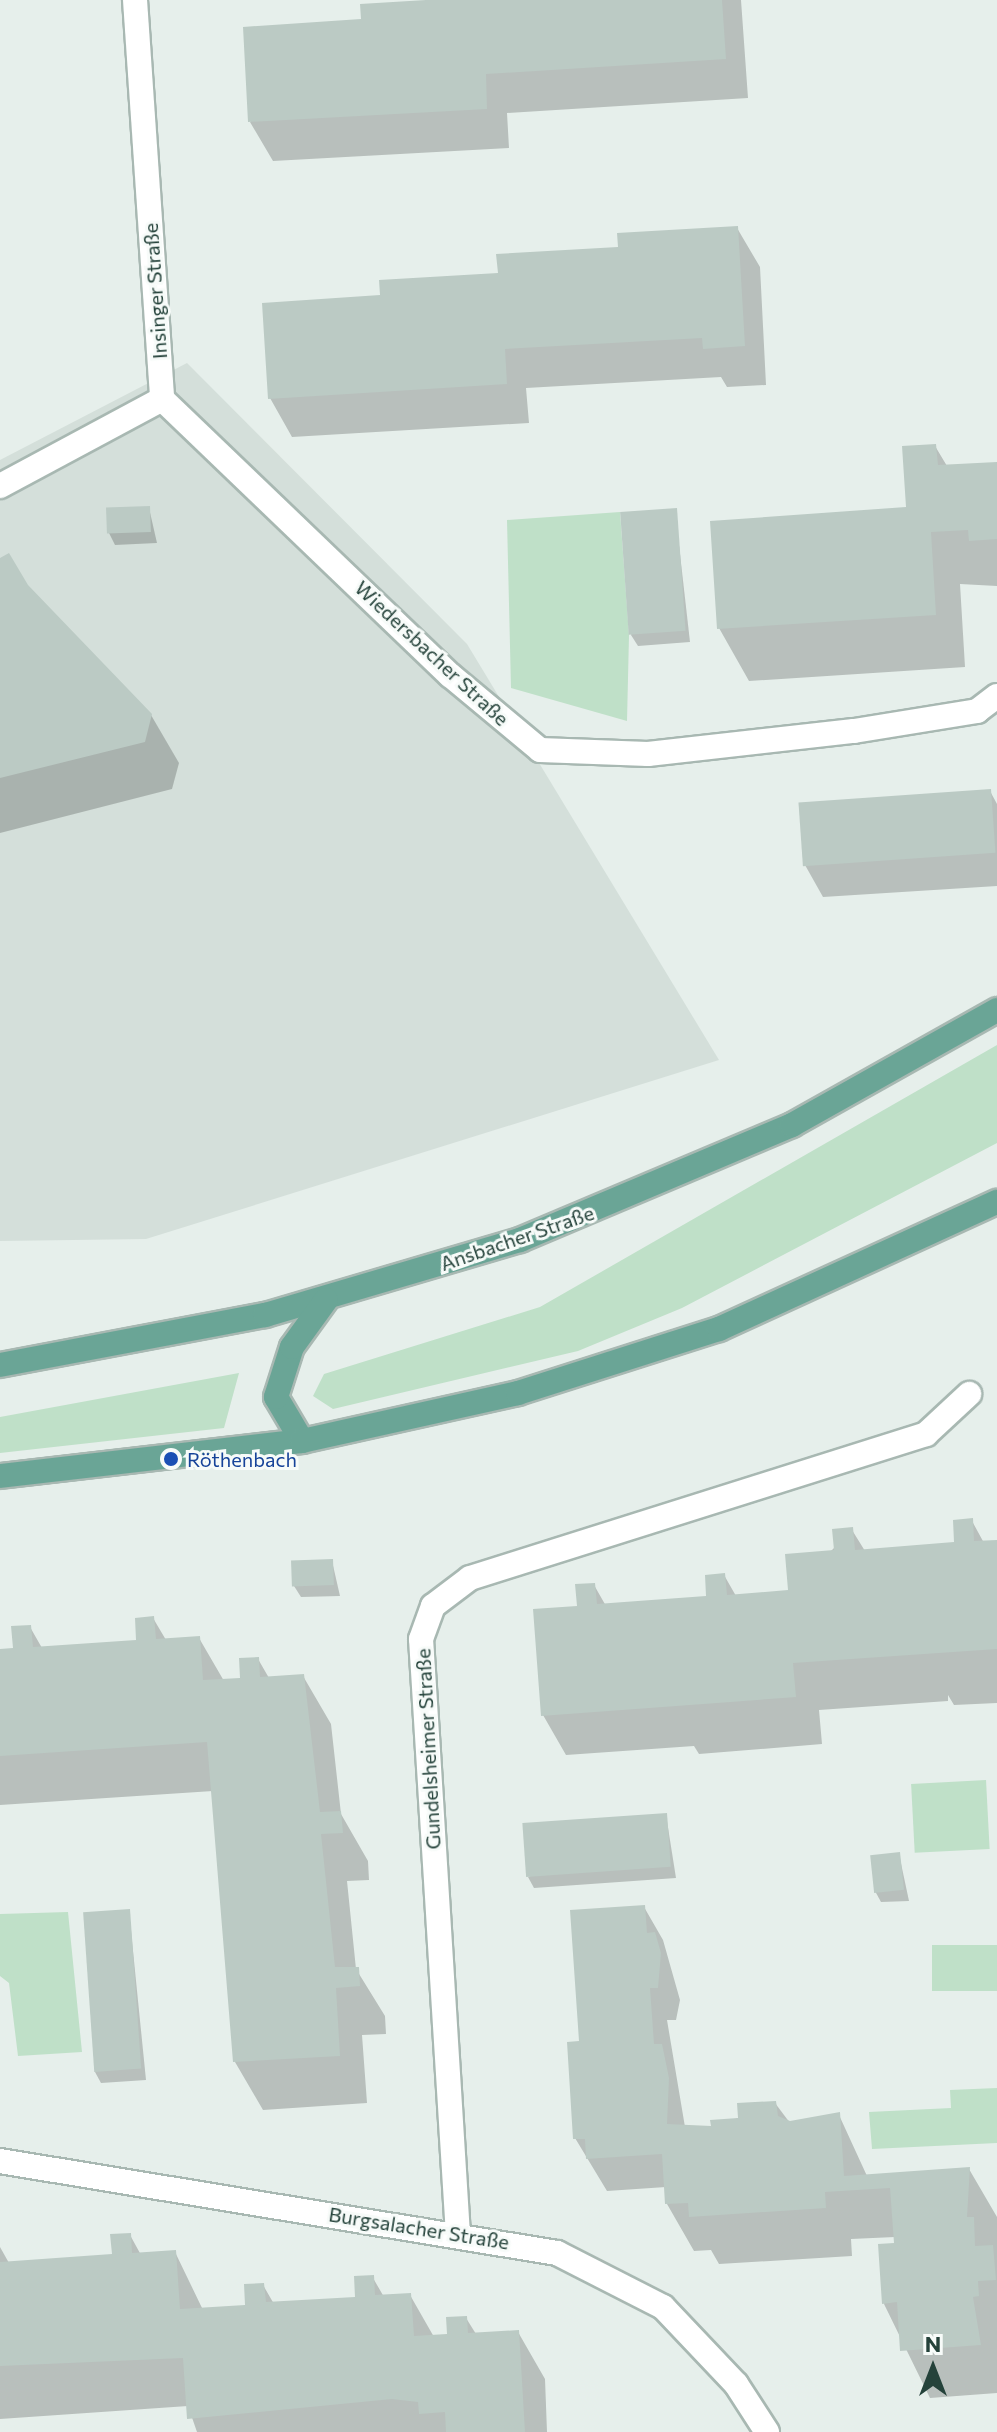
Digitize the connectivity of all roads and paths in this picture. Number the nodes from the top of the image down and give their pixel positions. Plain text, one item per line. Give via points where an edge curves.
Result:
1 (135, 0) edge
2 (162, 399) junction
3 (0, 486) edge
4 (997, 696) edge
5 (997, 1010) edge
6 (997, 1202) edge
7 (997, 1216) edge
8 (963, 1221) junction
9 (326, 1300) junction
10 (0, 1365) edge
11 (969, 1394) dead end
12 (302, 1441) junction
13 (0, 1476) edge
14 (0, 2161) edge
15 (458, 2235) junction
16 (767, 2432) edge

1 - 2 street, Insinger Straße
2 - 3 street
2 - 4 street, Wiedersbacher Straße via 450,675 540,750 648,754 854,731 977,711
5 - 9 main road, Ansbacher Straße via 792,1125 655,1189
6 - 8 main road
7 - 8 main road
8 - 12 main road via 844,1278 615,1365
9 - 10 main road, Ansbacher Straße
9 - 12 main road via 292,1347 276,1397
11 - 15 street, Gundelsheimer Straße via 926,1434 470,1578 433,1606 421,1639
12 - 13 main road
14 - 15 street, Burgsalacher Straße
15 - 16 street, Burgsalacher Straße via 557,2253 630,2284 703,2343

